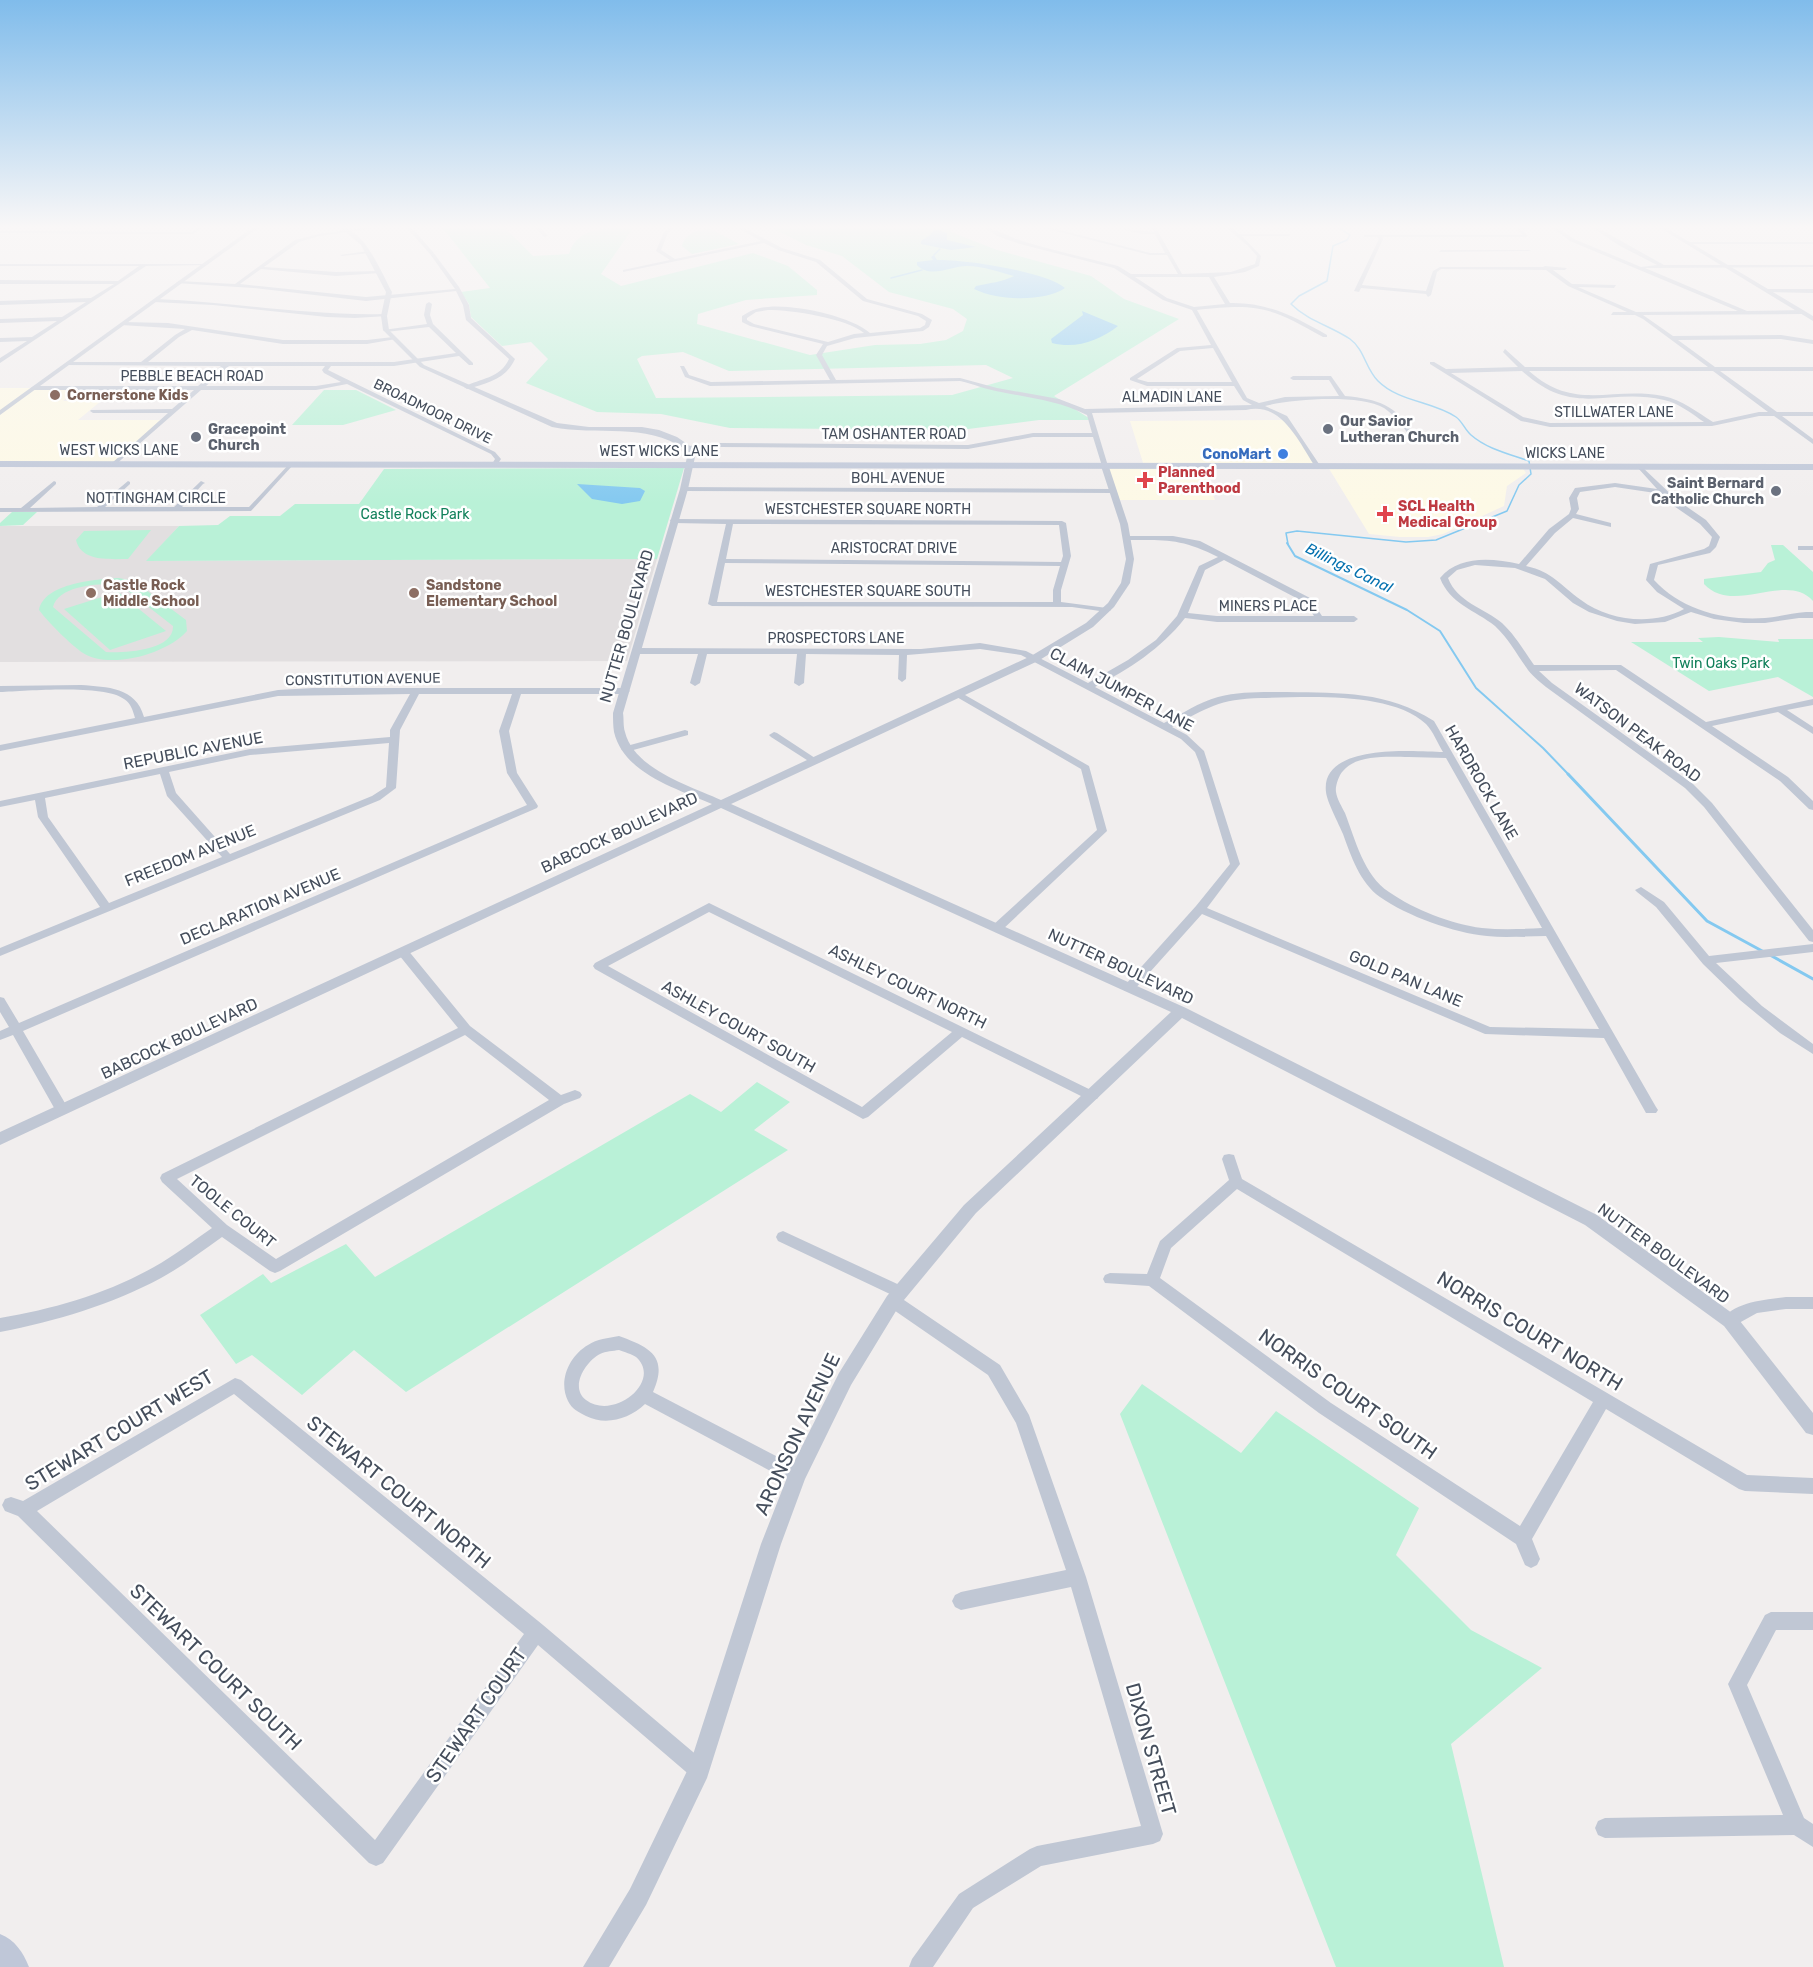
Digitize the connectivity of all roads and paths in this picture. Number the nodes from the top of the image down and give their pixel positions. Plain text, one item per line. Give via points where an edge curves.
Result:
1 (38, 320) edge
2 (62, 320) edge
3 (129, 320) edge
4 (385, 320) edge
5 (428, 320) edge
6 (469, 320) edge
7 (744, 320) edge
8 (832, 320) edge
9 (929, 320) edge
10 (1200, 320) edge
11 (1295, 320) edge
12 (1647, 320) edge
13 (0, 321) edge
14 (123, 324) junction
15 (430, 325) junction
16 (192, 328) junction
17 (386, 330) junction
18 (868, 334) junction
19 (1325, 336) dead end
20 (1672, 338) junction
21 (33, 339) junction
22 (393, 339) junction
23 (0, 340) edge
24 (1813, 342) edge
25 (828, 344) junction
26 (1215, 346) junction
27 (1505, 351) dead end
28 (460, 354) junction
29 (0, 361) edge
30 (416, 362) junction
31 (1432, 363) dead end
32 (68, 364) junction
33 (141, 364) junction
34 (227, 364) junction
35 (471, 364) dead end
36 (329, 365) junction
37 (682, 367) dead end
38 (1524, 369) junction
39 (1714, 369) junction
40 (1813, 369) edge
41 (1445, 372) junction
42 (1293, 378) dead end
43 (349, 382) junction
44 (834, 382) junction
45 (1238, 384) junction
46 (467, 387) junction
47 (34, 388) junction
48 (199, 388) junction
49 (1343, 398) junction
50 (1258, 405) junction
51 (93, 411) dead end
52 (172, 411) junction
53 (1085, 411) junction
54 (0, 413) edge
55 (1776, 414) junction
56 (1813, 414) edge
57 (1712, 424) junction
58 (1411, 434) dead end
59 (1097, 435) junction
60 (1813, 442) edge
61 (689, 448) junction
62 (114, 464) junction
63 (291, 464) junction
64 (495, 464) junction
65 (690, 464) junction
66 (2, 465) edge
67 (1105, 466) junction
68 (1318, 467) junction
69 (1640, 467) junction
70 (1813, 467) edge
71 (54, 483) dead end
72 (128, 483) dead end
73 (201, 483) dead end
74 (684, 489) junction
75 (1112, 491) junction
76 (1665, 492) junction
77 (0, 510) edge
78 (22, 510) junction
79 (98, 510) junction
80 (175, 510) junction
81 (1572, 515) junction
82 (674, 521) junction
83 (730, 522) junction
84 (1608, 525) dead end
85 (1126, 538) junction
86 (1801, 548) dead end
87 (1813, 548) edge
88 (1233, 558) junction
89 (722, 561) junction
90 (1065, 564) junction
91 (1521, 566) junction
92 (1057, 605) junction
93 (1690, 609) junction
94 (1107, 610) junction
95 (1183, 615) junction
96 (1813, 615) edge
97 (1320, 620) junction
98 (1354, 620) dead end
99 (636, 651) junction
100 (703, 652) junction
101 (802, 652) junction
102 (903, 652) junction
103 (1033, 658) junction
104 (1531, 668) junction
105 (902, 678) dead end
106 (695, 683) dead end
107 (799, 683) dead end
108 (1089, 686) junction
109 (0, 690) edge
110 (517, 690) junction
111 (416, 691) junction
112 (624, 691) junction
113 (958, 694) junction
114 (1813, 702) edge
115 (1779, 709) junction
116 (140, 720) junction
117 (1705, 725) junction
118 (1166, 726) junction
119 (1813, 731) edge
120 (685, 733) dead end
121 (774, 735) dead end
122 (393, 740) junction
123 (0, 748) edge
124 (626, 749) junction
125 (1449, 755) junction
126 (813, 760) junction
127 (164, 770) junction
128 (40, 796) junction
129 (719, 803) junction
130 (0, 804) edge
131 (1813, 807) edge
132 (228, 858) junction
133 (1641, 890) dead end
134 (106, 907) junction
135 (1200, 909) junction
136 (997, 928) junction
137 (1550, 932) junction
138 (1813, 938) edge
139 (1813, 948) edge
140 (0, 952) edge
141 (403, 952) junction
142 (1707, 960) junction
143 (599, 966) joint
144 (1129, 988) junction
145 (0, 1001) edge
146 (1181, 1011) junction
147 (15, 1029) junction
148 (466, 1029) junction
149 (961, 1030) junction
150 (1608, 1034) junction
151 (0, 1036) edge
152 (1813, 1050) edge
153 (575, 1095) dead end
154 (1092, 1096) junction
155 (559, 1101) junction
156 (62, 1110) junction
157 (1651, 1110) dead end
158 (0, 1139) edge
159 (1229, 1160) dead end
160 (1236, 1182) junction
161 (222, 1229) junction
162 (783, 1237) dead end
163 (1110, 1279) dead end
164 (1152, 1280) junction
165 (897, 1297) junction
166 (1813, 1303) edge
167 (1730, 1321) junction
168 (0, 1325) edge
169 (235, 1385) joint
170 (644, 1395) junction
171 (1604, 1399) junction
172 (1813, 1427) edge
173 (798, 1476) junction
174 (1813, 1486) edge
175 (17, 1507) joint
176 (1523, 1538) junction
177 (1531, 1559) dead end
178 (1077, 1577) junction
179 (961, 1601) dead end
180 (1813, 1621) edge
181 (536, 1632) junction
182 (699, 1770) junction
183 (1605, 1827) dead end
184 (1805, 1831) edge
185 (376, 1856) joint
186 (0, 1949) edge
187 (14, 1967) edge
188 (595, 1967) edge
189 (920, 1967) edge

1 - 13 street
2 - 21 street
3 - 14 street
4 - 17 street
5 - 15 street
6 - 46 street via 512,359 501,374
7 - 25 street
8 - 18 street via 857,326
9 - 18 street via 921,330
10 - 26 street
11 - 19 street
12 - 20 street
14 - 16 street
14 - 32 street
15 - 17 street
15 - 28 street
16 - 22 street via 283,342
16 - 33 street
17 - 22 street
18 - 25 street
20 - 24 street via 1781,337
20 - 39 street
21 - 23 street
21 - 29 street
22 - 30 street
25 - 44 street via 819,355
26 - 45 street
26 - 45 street via 1179,349 1132,379 1147,384
27 - 38 street
28 - 30 street
28 - 35 street
30 - 36 street
30 - 46 street
31 - 41 street, STILLWATER LANE
32 - 33 street
32 - 47 street
33 - 34 street
34 - 36 street
34 - 48 street
36 - 43 street, BROADMOOR DRIVE via 326,372
37 - 44 street via 687,376 710,384
38 - 39 street
38 - 41 street
38 - 57 street via 1558,393 1666,399
39 - 40 street
39 - 55 street
41 - 57 street, STILLWATER LANE via 1534,423
42 - 49 street via 1331,378
43 - 48 street, PEBBLE BEACH ROAD via 316,388
43 - 64 street, BROADMOOR DRIVE via 494,453 498,459
44 - 53 street via 965,380 1002,391 1056,398
45 - 50 street via 1245,399
46 - 61 street via 555,425 656,432 678,439
47 - 48 street, PEBBLE BEACH ROAD
47 - 54 street
48 - 52 street
49 - 50 street, ALMADIN LANE via 1285,399
49 - 58 street, ALMADIN LANE via 1369,400 1386,407
50 - 53 street, ALMADIN LANE
50 - 68 street via 1285,417
51 - 52 street
52 - 62 street
53 - 59 street via 1090,414
55 - 56 street, STILLWATER LANE
55 - 57 street, STILLWATER LANE
55 - 60 street
59 - 61 street, TAM OSHANTER ROAD via 1033,435 968,447
59 - 67 street
61 - 65 street, NUTTER BOULEVARD
62 - 63 main road, WEST WICKS LANE
62 - 66 main road, WEST WICKS LANE
63 - 64 main road, WEST WICKS LANE
63 - 80 street, NOTTINGHAM CIRCLE via 251,509
64 - 65 main road, WEST WICKS LANE
65 - 67 main road, WEST WICKS LANE
65 - 74 street, NUTTER BOULEVARD
67 - 68 main road, WEST WICKS LANE
67 - 75 street, BABCOCK BOULEVARD
68 - 69 main road, WICKS LANE
69 - 70 main road, WICKS LANE
69 - 76 street
71 - 78 street
72 - 79 street
73 - 80 street
74 - 75 street, BOHL AVENUE
74 - 82 street, NUTTER BOULEVARD
75 - 85 street, BABCOCK BOULEVARD
76 - 81 street via 1615,485 1578,490
76 - 93 street via 1716,537 1707,551 1664,560 1654,564 1650,572 1656,590
77 - 78 street, NOTTINGHAM CIRCLE
78 - 79 street, NOTTINGHAM CIRCLE
79 - 80 street, NOTTINGHAM CIRCLE
81 - 84 street
81 - 91 street
82 - 83 street, WESTCHESTER SQUARE NORTH
82 - 99 street, NUTTER BOULEVARD
83 - 89 street, WESTCHESTER SQUARE SOUTH
83 - 90 street, WESTCHESTER SQUARE NORTH via 1062,524 1067,548
85 - 88 street via 1185,540
85 - 94 street, BABCOCK BOULEVARD via 1130,570 1118,597
86 - 87 street
88 - 95 street via 1202,568
88 - 97 street via 1307,600
89 - 90 street, ARISTOCRAT DRIVE
89 - 92 street, WESTCHESTER SQUARE SOUTH via 712,604
90 - 92 street
91 - 93 street, WATSON PEAK ROAD via 1547,576 1582,605 1619,618 1661,621
91 - 104 street, WATSON PEAK ROAD via 1469,564 1453,569 1444,578 1454,596 1500,626
92 - 94 street, WESTCHESTER SQUARE SOUTH
93 - 96 street via 1758,621
94 - 103 street, BABCOCK BOULEVARD via 1074,637
95 - 97 street, MINERS PLACE
95 - 108 street via 1148,651
97 - 98 street, MINERS PLACE
99 - 100 street, PROSPECTORS LANE
99 - 112 street, NUTTER BOULEVARD
100 - 101 street, PROSPECTORS LANE
100 - 106 street
101 - 102 street, PROSPECTORS LANE
101 - 107 street
102 - 103 street, PROSPECTORS LANE via 980,646
102 - 105 street
103 - 108 street, CLAIM JUMPER LANE
103 - 113 street, BABCOCK BOULEVARD
104 - 117 street, WATSON PEAK ROAD via 1618,667
104 - 138 street, WATSON PEAK ROAD via 1695,792
108 - 118 street, CLAIM JUMPER LANE
109 - 116 street via 98,689 124,695 137,705
110 - 111 street, CONSTITUTION AVENUE
110 - 112 street, CONSTITUTION AVENUE
110 - 147 street, DECLARATION AVENUE via 504,731 512,773 533,806
111 - 116 street, CONSTITUTION AVENUE via 278,693
111 - 122 street
112 - 124 street, NUTTER BOULEVARD via 617,723
113 - 126 street, BABCOCK BOULEVARD
113 - 136 street via 1086,768 1102,831
114 - 115 street
115 - 117 street
115 - 119 street
116 - 123 street, CONSTITUTION AVENUE
117 - 131 street, WATSON PEAK ROAD via 1784,779
118 - 125 street, HARDROCK LANE via 1227,698 1373,697 1399,705 1431,723
118 - 135 street, CLAIM JUMPER LANE via 1199,751 1235,864
120 - 124 street
121 - 126 street
122 - 127 street, REPUBLIC AVENUE via 250,752
122 - 132 street, FREEDOM AVENUE via 391,788 376,798
124 - 129 street, NUTTER BOULEVARD via 647,769
125 - 137 street, HARDROCK LANE
125 - 137 street via 1371,756 1338,764 1331,792 1366,874 1392,900 1476,931
126 - 129 street, BABCOCK BOULEVARD
127 - 128 street, REPUBLIC AVENUE
127 - 132 street via 171,794
128 - 130 street, REPUBLIC AVENUE
128 - 134 street via 43,817
129 - 136 street, NUTTER BOULEVARD
129 - 141 street, BABCOCK BOULEVARD
132 - 134 street, FREEDOM AVENUE
133 - 142 street via 1656,898
134 - 140 street, FREEDOM AVENUE
135 - 144 street, CLAIM JUMPER LANE
135 - 150 street, GOLD PAN LANE via 1489,1031
136 - 144 street, NUTTER BOULEVARD
137 - 150 street, HARDROCK LANE
139 - 142 street
141 - 148 street
141 - 156 street, BABCOCK BOULEVARD
142 - 152 street via 1756,1007
143 - 149 street, ASHLEY COURT NORTH via 709,907
143 - 149 street, ASHLEY COURT SOUTH via 863,1114
144 - 146 street, NUTTER BOULEVARD
145 - 147 street
146 - 154 street, ARONSON AVENUE
146 - 167 street, NUTTER BOULEVARD via 1591,1220
147 - 151 street, DECLARATION AVENUE
147 - 156 street
148 - 155 street
148 - 161 street, TOOLE COURT via 166,1178
149 - 154 street, ASHLEY COURT NORTH
150 - 157 street, HARDROCK LANE
153 - 155 street
154 - 165 street, ARONSON AVENUE via 970,1209
155 - 161 street, TOOLE COURT via 274,1267
156 - 158 street, BABCOCK BOULEVARD
159 - 160 street
160 - 164 street via 1165,1245
160 - 171 street, NORRIS COURT NORTH
161 - 168 street via 157,1272 104,1297 35,1319
162 - 165 street, DIXON STREET
163 - 164 street
164 - 176 street, NORRIS COURT SOUTH via 1325,1408
165 - 173 street, ARONSON AVENUE via 845,1379
165 - 178 street, DIXON STREET via 994,1370 1023,1420
166 - 167 street via 1754,1307
167 - 172 street, NUTTER BOULEVARD
169 - 175 street, STEWART COURT WEST
169 - 181 street, STEWART COURT NORTH
170 - 170 street via 651,1384 649,1360 632,1346 620,1343 593,1350 578,1364 571,1380 577,1401 597,1413 623,1411
170 - 173 street
171 - 174 street, NORRIS COURT NORTH via 1746,1483
171 - 176 street
173 - 182 street, ARONSON AVENUE via 771,1544
175 - 185 street, STEWART COURT SOUTH
176 - 177 street
178 - 179 street
178 - 189 street, DIXON STREET via 1153,1834 1037,1856 966,1901
180 - 184 street via 1771,1621 1737,1684
181 - 182 street, STEWART COURT
181 - 185 street, STEWART COURT
182 - 188 street, ARONSON AVENUE via 638,1897
183 - 184 street
186 - 187 main road

